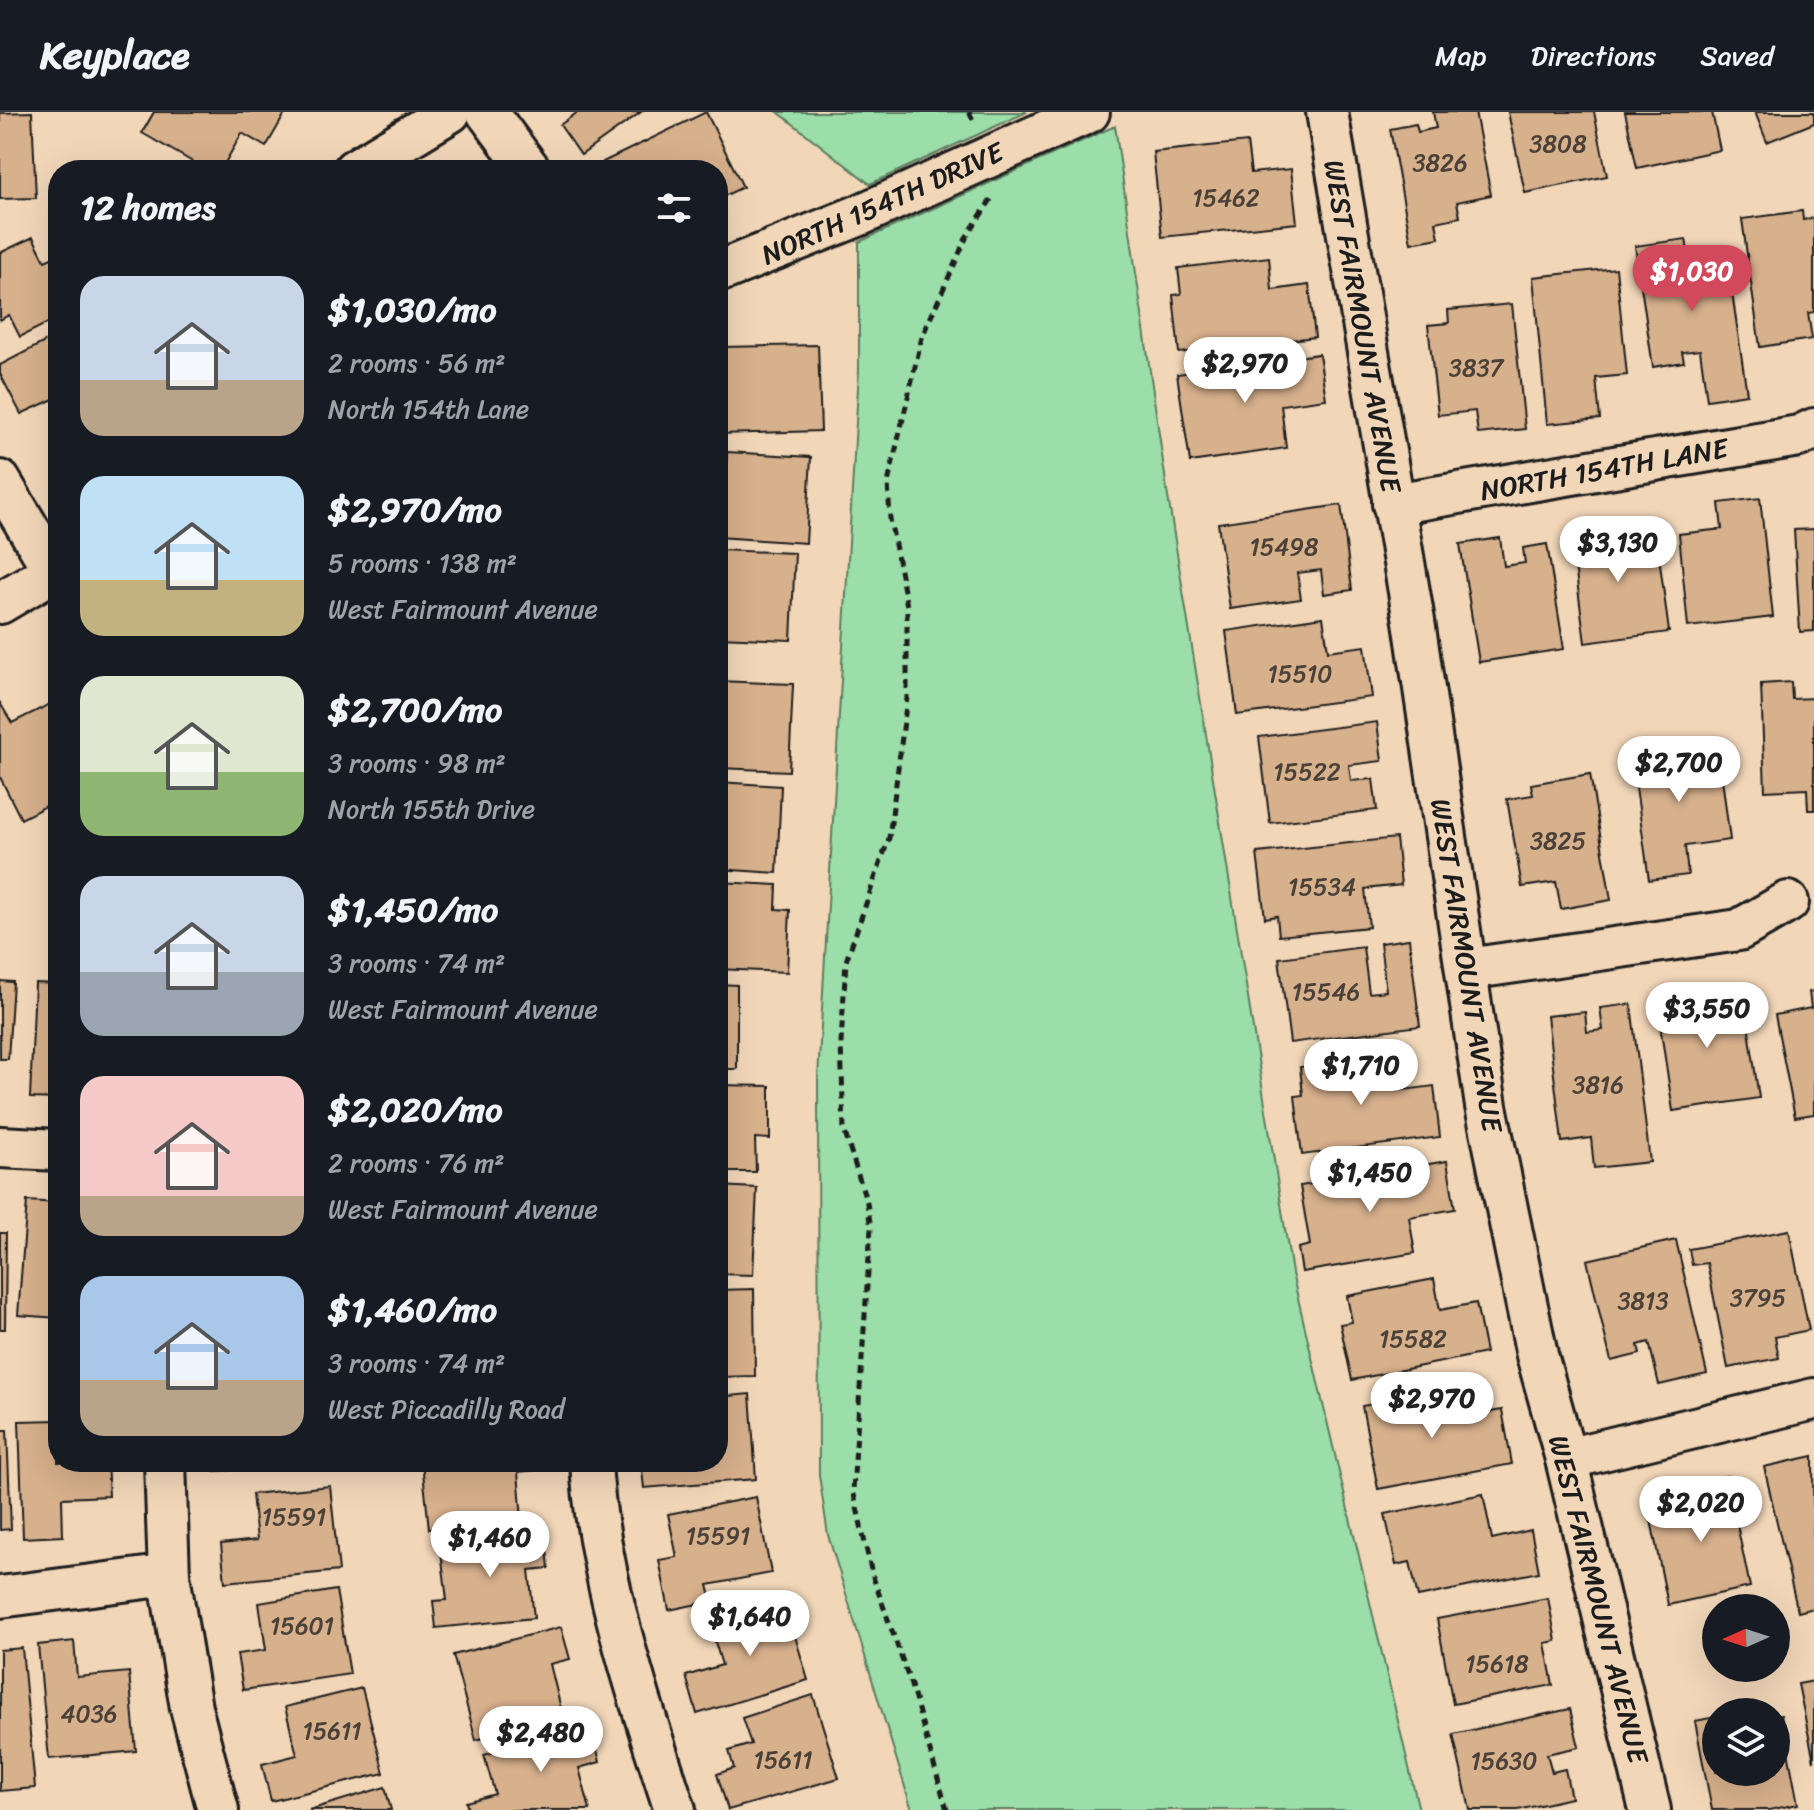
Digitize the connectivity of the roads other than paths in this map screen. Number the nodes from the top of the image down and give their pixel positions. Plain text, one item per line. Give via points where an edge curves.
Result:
1 (450, 112) edge
2 (487, 112) edge
3 (1089, 112) edge
4 (1327, 112) edge
5 (371, 160) edge
6 (523, 160) edge
7 (728, 268) edge
8 (1814, 429) edge
9 (0, 481) edge
10 (1393, 504) junction
11 (48, 562) edge
12 (48, 579) edge
13 (0, 603) edge
14 (1788, 902) dead end
15 (1467, 969) junction
16 (0, 1147) edge
17 (48, 1149) edge
18 (1814, 1399) edge
19 (1566, 1459) junction
20 (165, 1472) edge
21 (592, 1472) edge
22 (169, 1575) junction
23 (0, 1597) edge
24 (218, 1810) edge
25 (675, 1810) edge
26 (1650, 1810) edge

1 - 5 street
2 - 6 street
3 - 7 street, NORTH 154TH DRIVE
4 - 10 street, WEST FAIRMOUNT AVENUE
8 - 10 street, NORTH 154TH LANE via 1799,436
9 - 11 street
10 - 15 street, WEST FAIRMOUNT AVENUE
12 - 13 street
14 - 15 street via 1739,930
15 - 19 street, WEST FAIRMOUNT AVENUE via 1489,1122 1537,1355
16 - 17 street
18 - 19 street
19 - 26 street, WEST FAIRMOUNT AVENUE
20 - 22 street
21 - 25 street via 593,1502 636,1687
22 - 23 street
22 - 24 street via 191,1708

